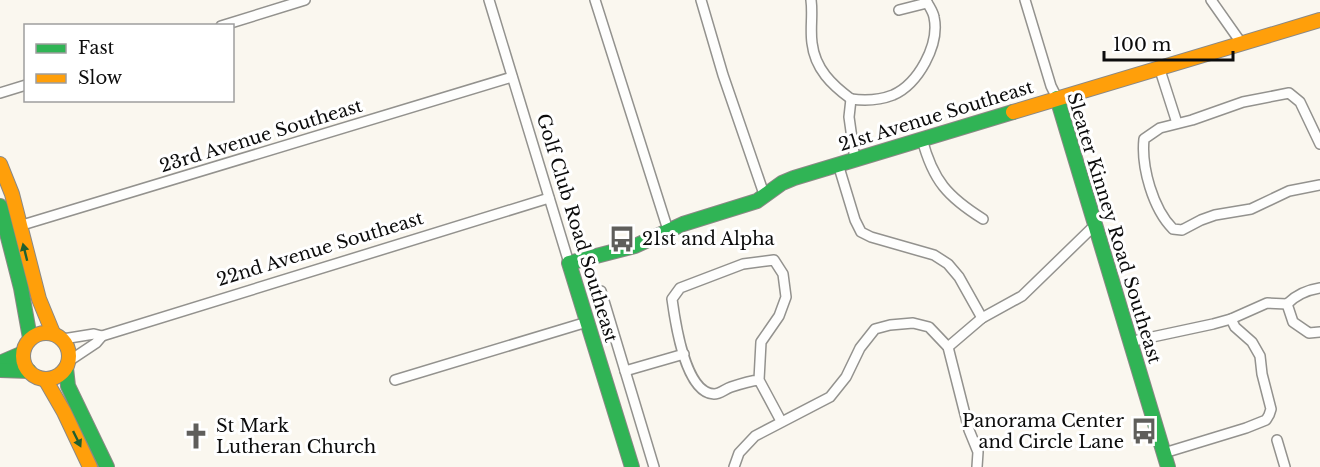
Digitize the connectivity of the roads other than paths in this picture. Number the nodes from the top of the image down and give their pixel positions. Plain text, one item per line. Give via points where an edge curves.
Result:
1 (305, 0) edge
2 (489, 0) edge
3 (595, 0) edge
4 (701, 0) edge
5 (811, 0) edge
6 (1025, 0) edge
7 (1211, 0) edge
8 (926, 2) edge
9 (899, 10) dead end
10 (1320, 20) edge
11 (227, 24) edge
12 (1242, 44) junction
13 (1159, 67) junction
14 (512, 77) junction
15 (24, 86) edge
16 (0, 93) edge
17 (1057, 98) junction
18 (852, 99) junction
19 (1177, 123) junction
20 (922, 139) junction
21 (1320, 144) edge
22 (855, 160) junction
23 (838, 164) junction
24 (1, 174) edge
25 (1320, 185) edge
26 (765, 196) junction
27 (549, 198) junction
28 (0, 206) edge
29 (984, 219) dead end
30 (19, 226) junction
31 (1094, 226) junction
32 (668, 230) junction
33 (4, 240) edge
34 (569, 263) junction
35 (1320, 288) edge
36 (601, 291) dead end
37 (1287, 304) junction
38 (982, 318) junction
39 (1231, 319) junction
40 (587, 322) junction
41 (1320, 332) edge
42 (58, 336) junction
43 (102, 336) junction
44 (30, 338) junction
45 (1129, 342) junction
46 (948, 347) junction
47 (23, 353) junction
48 (684, 354) junction
49 (0, 363) edge
50 (67, 364) junction
51 (0, 370) edge
52 (29, 371) junction
53 (625, 371) junction
54 (45, 379) junction
55 (395, 380) dead end
56 (759, 380) junction
57 (781, 421) junction
58 (1277, 440) dead end
59 (1164, 453) junction
60 (90, 467) edge
61 (107, 467) edge
62 (632, 467) edge
63 (654, 467) edge
64 (734, 467) edge
65 (977, 467) edge
66 (1168, 467) edge
67 (1285, 467) edge

1 - 11 street
2 - 14 street, Golf Club Road Southeast
3 - 32 street
4 - 26 street
5 - 18 street via 812,43 817,60 831,84
6 - 17 street, Sleater Kinney Road Southeast
7 - 12 street
8 - 9 street
8 - 18 street via 934,17 934,37 918,74 895,94 866,101
10 - 12 street, 21st Avenue Southeast
12 - 13 street, 21st Avenue Southeast
13 - 17 street, 21st Avenue Southeast
13 - 19 street
14 - 27 street, Golf Club Road Southeast
14 - 30 street, 23rd Avenue Southeast
15 - 16 street
17 - 20 street, 21st Avenue Southeast
17 - 31 street, Sleater Kinney Road Southeast
18 - 22 street via 849,117
19 - 21 street via 1243,102 1288,93 1300,102
19 - 25 street via 1144,139 1142,156 1147,180 1173,229 1182,230 1201,220 1251,209 1289,191
20 - 22 street, 21st Avenue Southeast
20 - 29 street via 940,185
22 - 23 street, 21st Avenue Southeast
23 - 26 street, 21st Avenue Southeast via 782,183
23 - 38 street via 861,232 934,255 948,264
24 - 30 street via 12,192
26 - 32 street, 21st Avenue Southeast
27 - 34 street, Golf Club Road Southeast
27 - 43 street, 22nd Avenue Southeast
28 - 33 street
42 -> 30 street via 41,308
31 - 38 street via 1022,296
31 - 45 street, Sleater Kinney Road Southeast
32 - 34 street, 21st Avenue Southeast via 635,246
33 - 44 street via 27,310
34 - 40 street, Golf Club Road Southeast
35 - 37 street
36 - 53 street
37 - 39 street via 1267,303
37 - 41 street via 1293,322 1309,333
38 - 46 street
39 - 45 street
39 - 59 street via 1260,356 1271,409 1266,420
40 - 55 street
40 - 62 street, Golf Club Road Southeast
42 - 43 street, 22nd Avenue Southeast
42 - 44 street via 37,334
42 - 50 street via 67,345
43 - 50 street, 22nd Avenue Southeast
44 - 47 street
45 - 59 street, Sleater Kinney Road Southeast
46 - 57 street via 929,327 913,323 875,329 830,397
46 - 65 street via 978,452
47 - 49 street
47 - 52 street
48 - 53 street
48 - 56 street via 689,371 710,394
48 - 56 street via 672,299 680,288 743,264 774,260 783,274 786,297 779,316 761,342
50 - 54 street via 56,376
50 - 61 street via 68,386
51 - 52 street
52 - 54 street
53 - 63 street
54 -> 60 street
56 - 57 street
57 - 64 street via 754,436 739,453
58 - 67 street
59 - 66 street, Sleater Kinney Road Southeast

